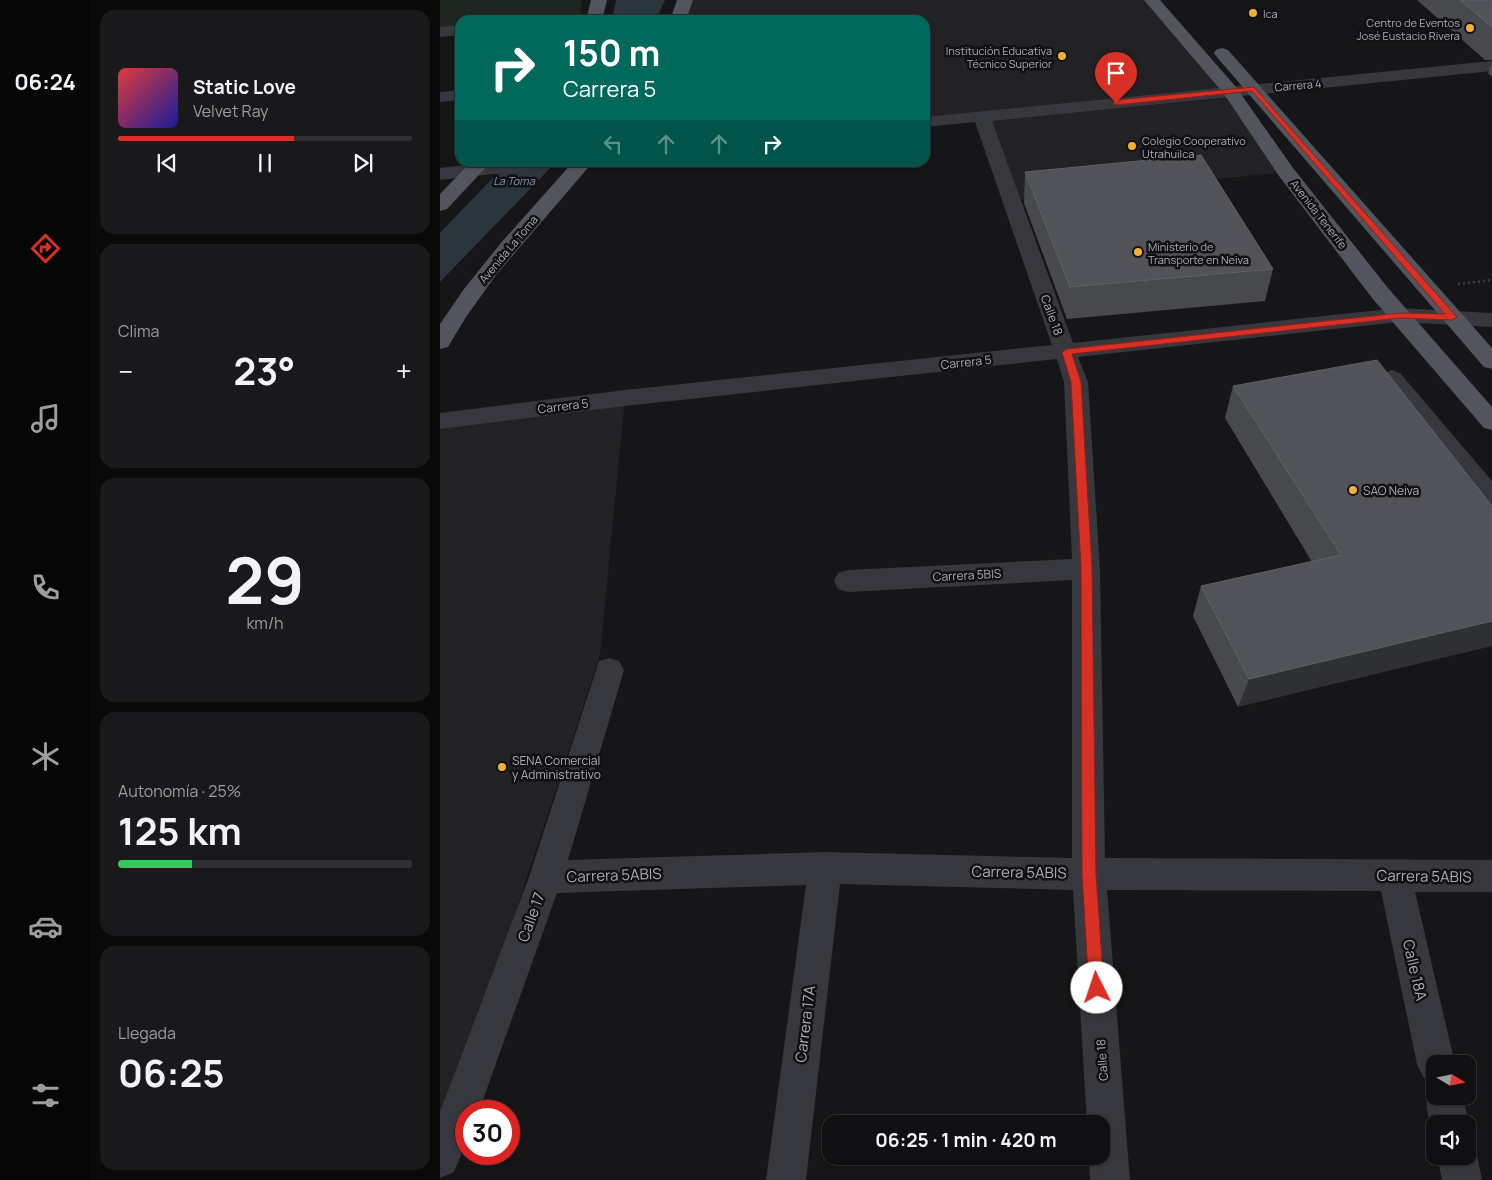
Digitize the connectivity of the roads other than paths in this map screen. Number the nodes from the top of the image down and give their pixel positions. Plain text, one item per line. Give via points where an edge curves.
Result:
1 (600, 0) edge
2 (685, 0) edge
3 (1152, 0) edge
4 (596, 15) edge
5 (680, 15) edge
6 (455, 30) edge
7 (440, 32) edge
8 (1208, 37) dead end
9 (1492, 66) edge
10 (1254, 89) junction
11 (1230, 91) junction
12 (455, 95) edge
13 (440, 96) edge
14 (982, 116) junction
15 (930, 121) edge
16 (485, 167) edge
17 (579, 167) edge
18 (440, 174) edge
19 (440, 205) edge
20 (1400, 316) junction
21 (1452, 317) junction
22 (1492, 320) edge
23 (440, 342) edge
24 (1067, 352) junction
25 (1492, 362) edge
26 (1392, 378) edge
27 (440, 421) edge
28 (1492, 422) edge
29 (1492, 498) edge
30 (1086, 568) junction
31 (848, 581) dead end
32 (609, 670) dead end
33 (825, 868) junction
34 (1089, 874) junction
35 (1394, 875) junction
36 (1492, 876) edge
37 (546, 877) junction
38 (1434, 1055) edge
39 (448, 1121) edge
40 (440, 1158) edge
41 (1459, 1165) edge
42 (786, 1180) edge
43 (1110, 1180) edge
44 (1462, 1180) edge

1 - 4 main road
2 - 5 main road
3 - 11 main road, Avenida Tenerife
6 - 7 street
8 - 10 main road
9 - 10 street, Carrera 4
10 - 11 street, Carrera 4
10 - 21 main road
11 - 14 street, Carrera 4
11 - 20 main road, Avenida Tenerife via 1286,172
12 - 13 street
14 - 15 street, Carrera 4
14 - 24 street, Calle 18
16 - 18 street
16 - 19 main road
17 - 23 main road, Avenida La Toma via 512,240 457,311
20 - 21 street, Carrera 5
20 - 24 street, Carrera 5
20 - 28 main road, Avenida Tenerife
21 - 22 street, Carrera 5
21 - 25 main road
24 - 27 street, Carrera 5 via 625,398
24 - 30 street, Calle 18 via 1076,382
26 - 29 street
30 - 31 street, Carrera 5BIS
30 - 34 street, Calle 18
32 - 37 street, Calle 17
33 - 34 street, Carrera 5ABIS
33 - 37 street, Carrera 5ABIS
33 - 42 street, Carrera 17A
34 - 35 street, Carrera 5ABIS
34 - 43 street, Calle 18
35 - 36 street, Carrera 5ABIS
35 - 38 street, Calle 18A
37 - 39 street, Calle 17
39 - 40 street, Calle 17
41 - 44 street

